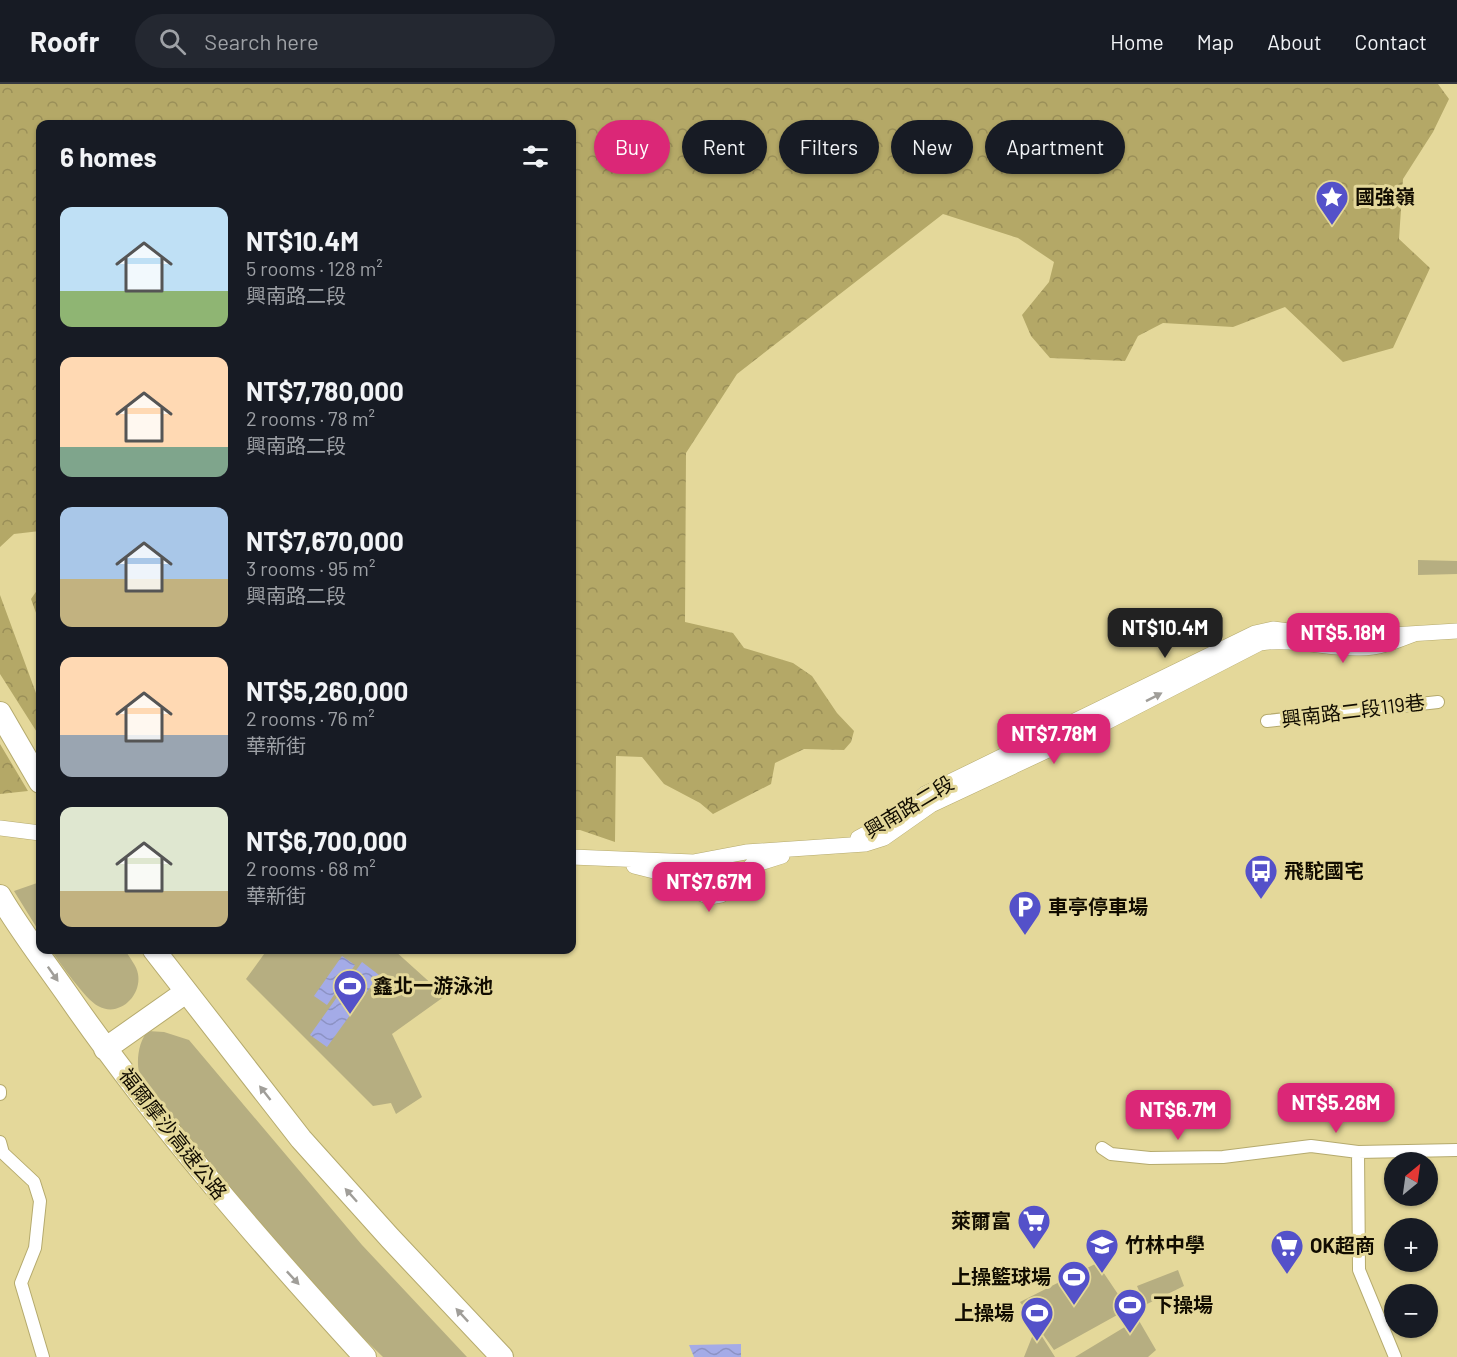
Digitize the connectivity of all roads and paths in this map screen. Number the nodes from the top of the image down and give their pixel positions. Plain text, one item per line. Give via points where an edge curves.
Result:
1 (1457, 631) edge
2 (1438, 702) dead end
3 (0, 713) edge
4 (1267, 721) dead end
5 (36, 776) edge
6 (0, 828) edge
7 (36, 832) edge
8 (814, 847) junction
9 (576, 857) edge
10 (596, 857) junction
11 (4, 902) edge
12 (36, 949) edge
13 (40, 954) edge
14 (157, 954) edge
15 (186, 992) junction
16 (105, 1049) junction
17 (0, 1142) edge
18 (1102, 1148) dead end
19 (1457, 1150) edge
20 (1358, 1152) junction
21 (43, 1357) edge
22 (365, 1357) edge
23 (502, 1357) edge
24 (1395, 1357) edge

1 - 8 street, 興南路二段 via 1343,638 1273,629 1255,633 925,794 902,814 871,832 838,845
2 - 4 street, 興南路二段119巷
3 - 5 highway
6 - 7 street
8 - 10 street, 興南路二段 via 746,852 693,862
8 - 10 street, 興南路二段 via 751,866 721,895 709,897 654,871
9 - 10 street, 興南路二段
11 -> 12 highway, 福爾摩沙高速公路
13 -> 16 highway, 福爾摩沙高速公路
14 - 15 highway
15 - 16 highway
23 -> 15 highway via 301,1139
16 -> 22 highway, 福爾摩沙高速公路 via 254,1235
17 - 21 street via 3,1153 34,1182 40,1201 35,1248 21,1283
18 - 20 street via 1111,1154 1150,1158 1223,1157 1311,1146
19 - 20 street
20 - 24 street via 1359,1270

